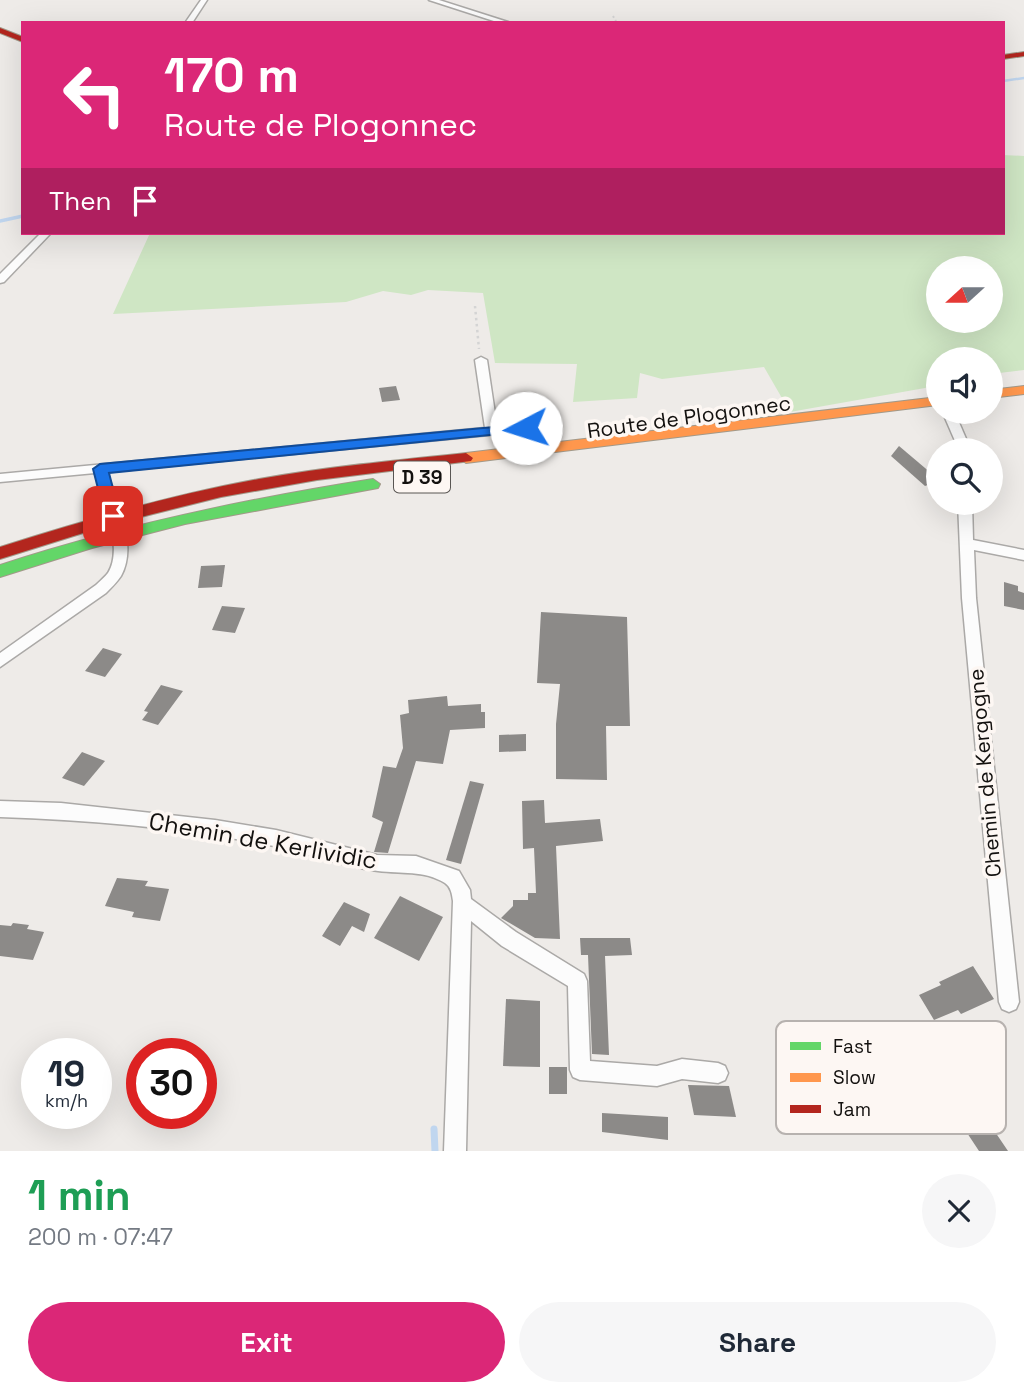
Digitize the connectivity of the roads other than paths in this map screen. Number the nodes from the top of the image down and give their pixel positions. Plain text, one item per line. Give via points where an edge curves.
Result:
1 (204, 0) edge
2 (432, 0) edge
3 (189, 21) edge
4 (501, 21) edge
5 (0, 30) edge
6 (21, 39) edge
7 (0, 41) edge
8 (1024, 45) edge
9 (1005, 48) edge
10 (21, 50) edge
11 (1024, 54) edge
12 (1005, 57) edge
13 (44, 235) edge
14 (0, 280) edge
15 (481, 360) road end
16 (1024, 390) edge
17 (1003, 392) edge
18 (926, 402) edge
19 (526, 428) dead end
20 (492, 431) junction
21 (100, 469) junction
22 (0, 478) edge
23 (965, 515) edge
24 (116, 524) junction
25 (966, 543) junction
26 (0, 552) edge
27 (1024, 555) edge
28 (0, 571) edge
29 (0, 661) edge
30 (0, 809) edge
31 (462, 903) junction
32 (1009, 1002) dead end
33 (718, 1073) dead end
34 (455, 1151) edge

1 - 3 street
2 - 4 street
5 - 6 main road
7 - 10 main road
8 - 9 main road
11 - 12 main road
13 - 14 street
15 - 20 street
16 - 17 main road
18 - 24 main road, Route de Plogonnec / D 39 via 297,478 210,494
19 - 20 street
20 - 21 street
21 - 22 street
21 - 24 street
23 - 25 street, Chemin de Kergogne
24 - 26 main road, Route de Plogonnec / D 39
24 - 28 main road, Route de Plogonnec / D 39
24 - 29 street via 121,555 115,574 101,589
25 - 27 street
25 - 32 street, Chemin de Kergogne
30 - 31 street, Chemin de Kerlividic via 215,828 377,863 416,863 453,877
31 - 33 street, Chemin de Kerlividic via 509,939 578,981 580,1070 657,1076 682,1069
31 - 34 street, Chemin de Kerlividic

